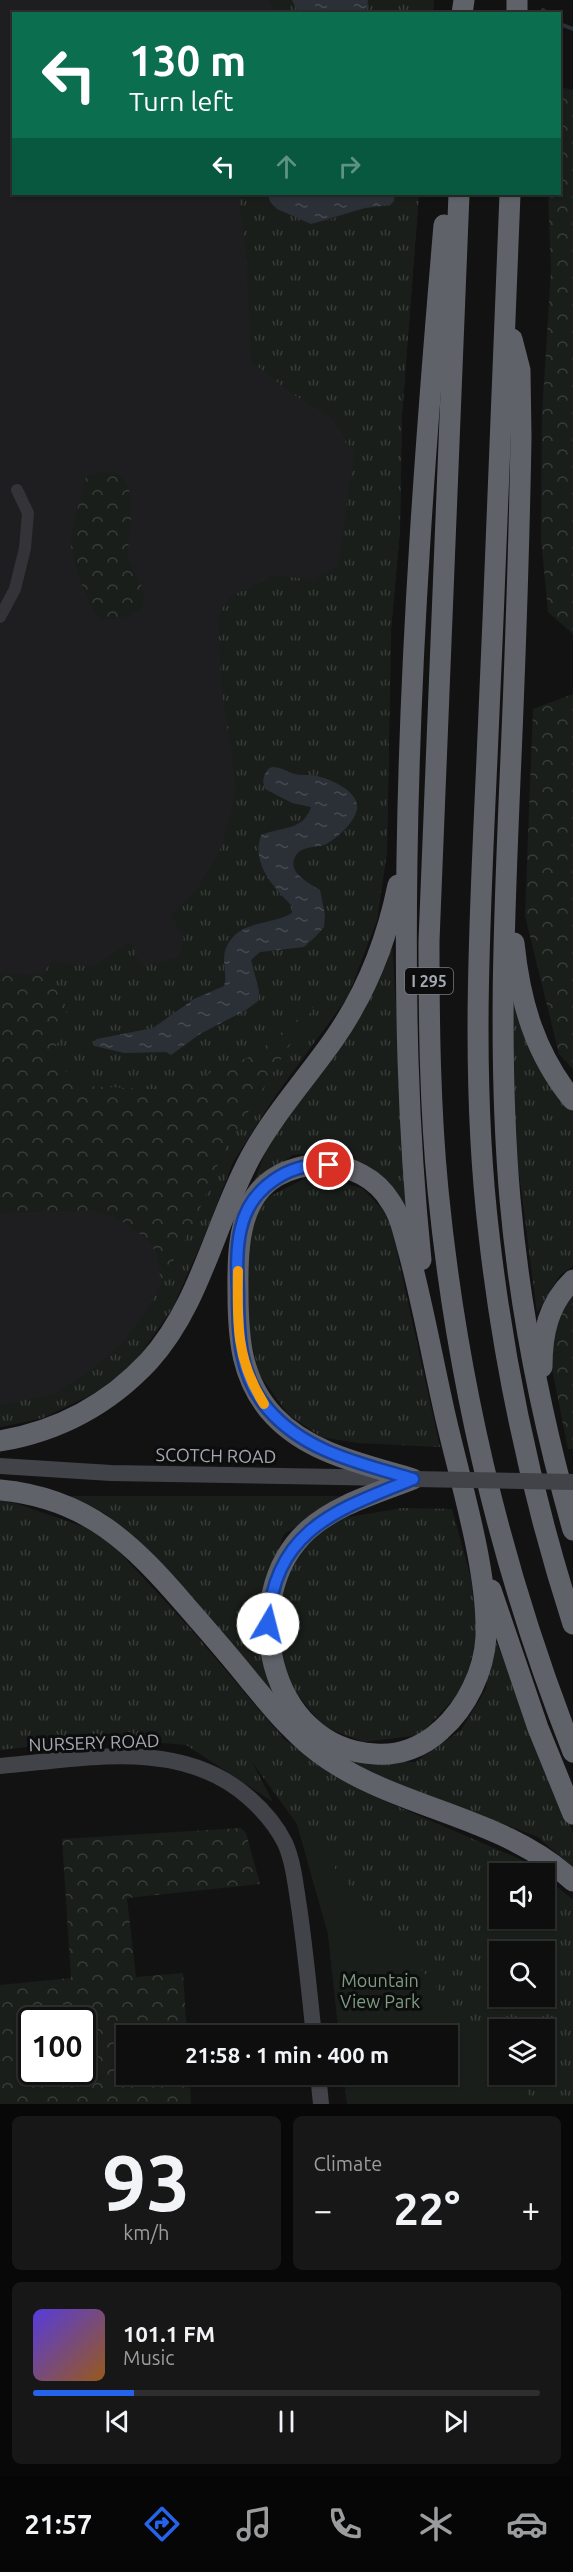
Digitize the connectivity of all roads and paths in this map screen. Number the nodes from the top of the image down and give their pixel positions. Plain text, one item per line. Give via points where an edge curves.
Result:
1 (447, 195) edge
2 (459, 195) edge
3 (510, 195) edge
4 (506, 313) junction
5 (17, 490) dead end
6 (0, 617) edge
7 (511, 756) junction
8 (408, 819) junction
9 (573, 1100) edge
10 (573, 1280) edge
11 (435, 1365) junction
12 (0, 1441) edge
13 (551, 1442) junction
14 (0, 1466) edge
15 (111, 1473) junction
16 (0, 1477) edge
17 (413, 1479) junction
18 (573, 1482) edge
19 (0, 1490) edge
20 (573, 1529) edge
21 (474, 1538) junction
22 (573, 1624) edge
23 (573, 1752) edge
24 (0, 1766) edge
25 (573, 1814) edge
26 (573, 1881) edge
27 (313, 2025) edge
28 (319, 2085) edge
29 (321, 2104) edge

1 - 8 highway via 428,412
2 - 23 highway, I 295 via 429,941 438,1188 461,1358 496,1519 531,1636
3 - 4 highway, I 295
4 - 7 highway via 520,370 521,438
4 - 22 highway, I 295 via 480,910 481,1134 488,1233 512,1386 532,1484
5 - 6 street via 28,513 25,548 15,590
7 - 9 highway via 511,897 519,979 538,1046
7 - 13 highway via 502,1026 507,1158 526,1329
8 - 11 highway via 405,994 409,1129
8 - 12 highway via 394,905 369,976 335,1038 250,1158 172,1330 139,1371 100,1403 47,1430
10 - 13 highway via 551,1311 543,1342 542,1376
11 - 17 highway via 400,1221 392,1202 379,1187 354,1171 324,1164 287,1172 260,1192 243,1221 238,1256 239,1336 251,1381 274,1416 307,1443
11 - 21 highway
13 - 20 highway
14 - 15 main road, SCOTCH ROAD
15 - 16 main road, SCOTCH ROAD
15 - 17 main road, SCOTCH ROAD
17 - 18 main road, SCOTCH ROAD, bridge
17 - 21 highway via 347,1505 317,1523 293,1546 278,1574 268,1615 272,1659 286,1696 313,1728 348,1749 389,1754 420,1745 450,1722 472,1688 485,1646
19 - 26 highway via 60,1504 124,1539 278,1714 328,1759 375,1785 509,1837 552,1862
21 - 25 highway via 531,1709
24 - 27 main road, NURSERY ROAD via 137,1756 171,1759 205,1769 238,1788 266,1814 285,1843 291,1861
28 - 29 main road

